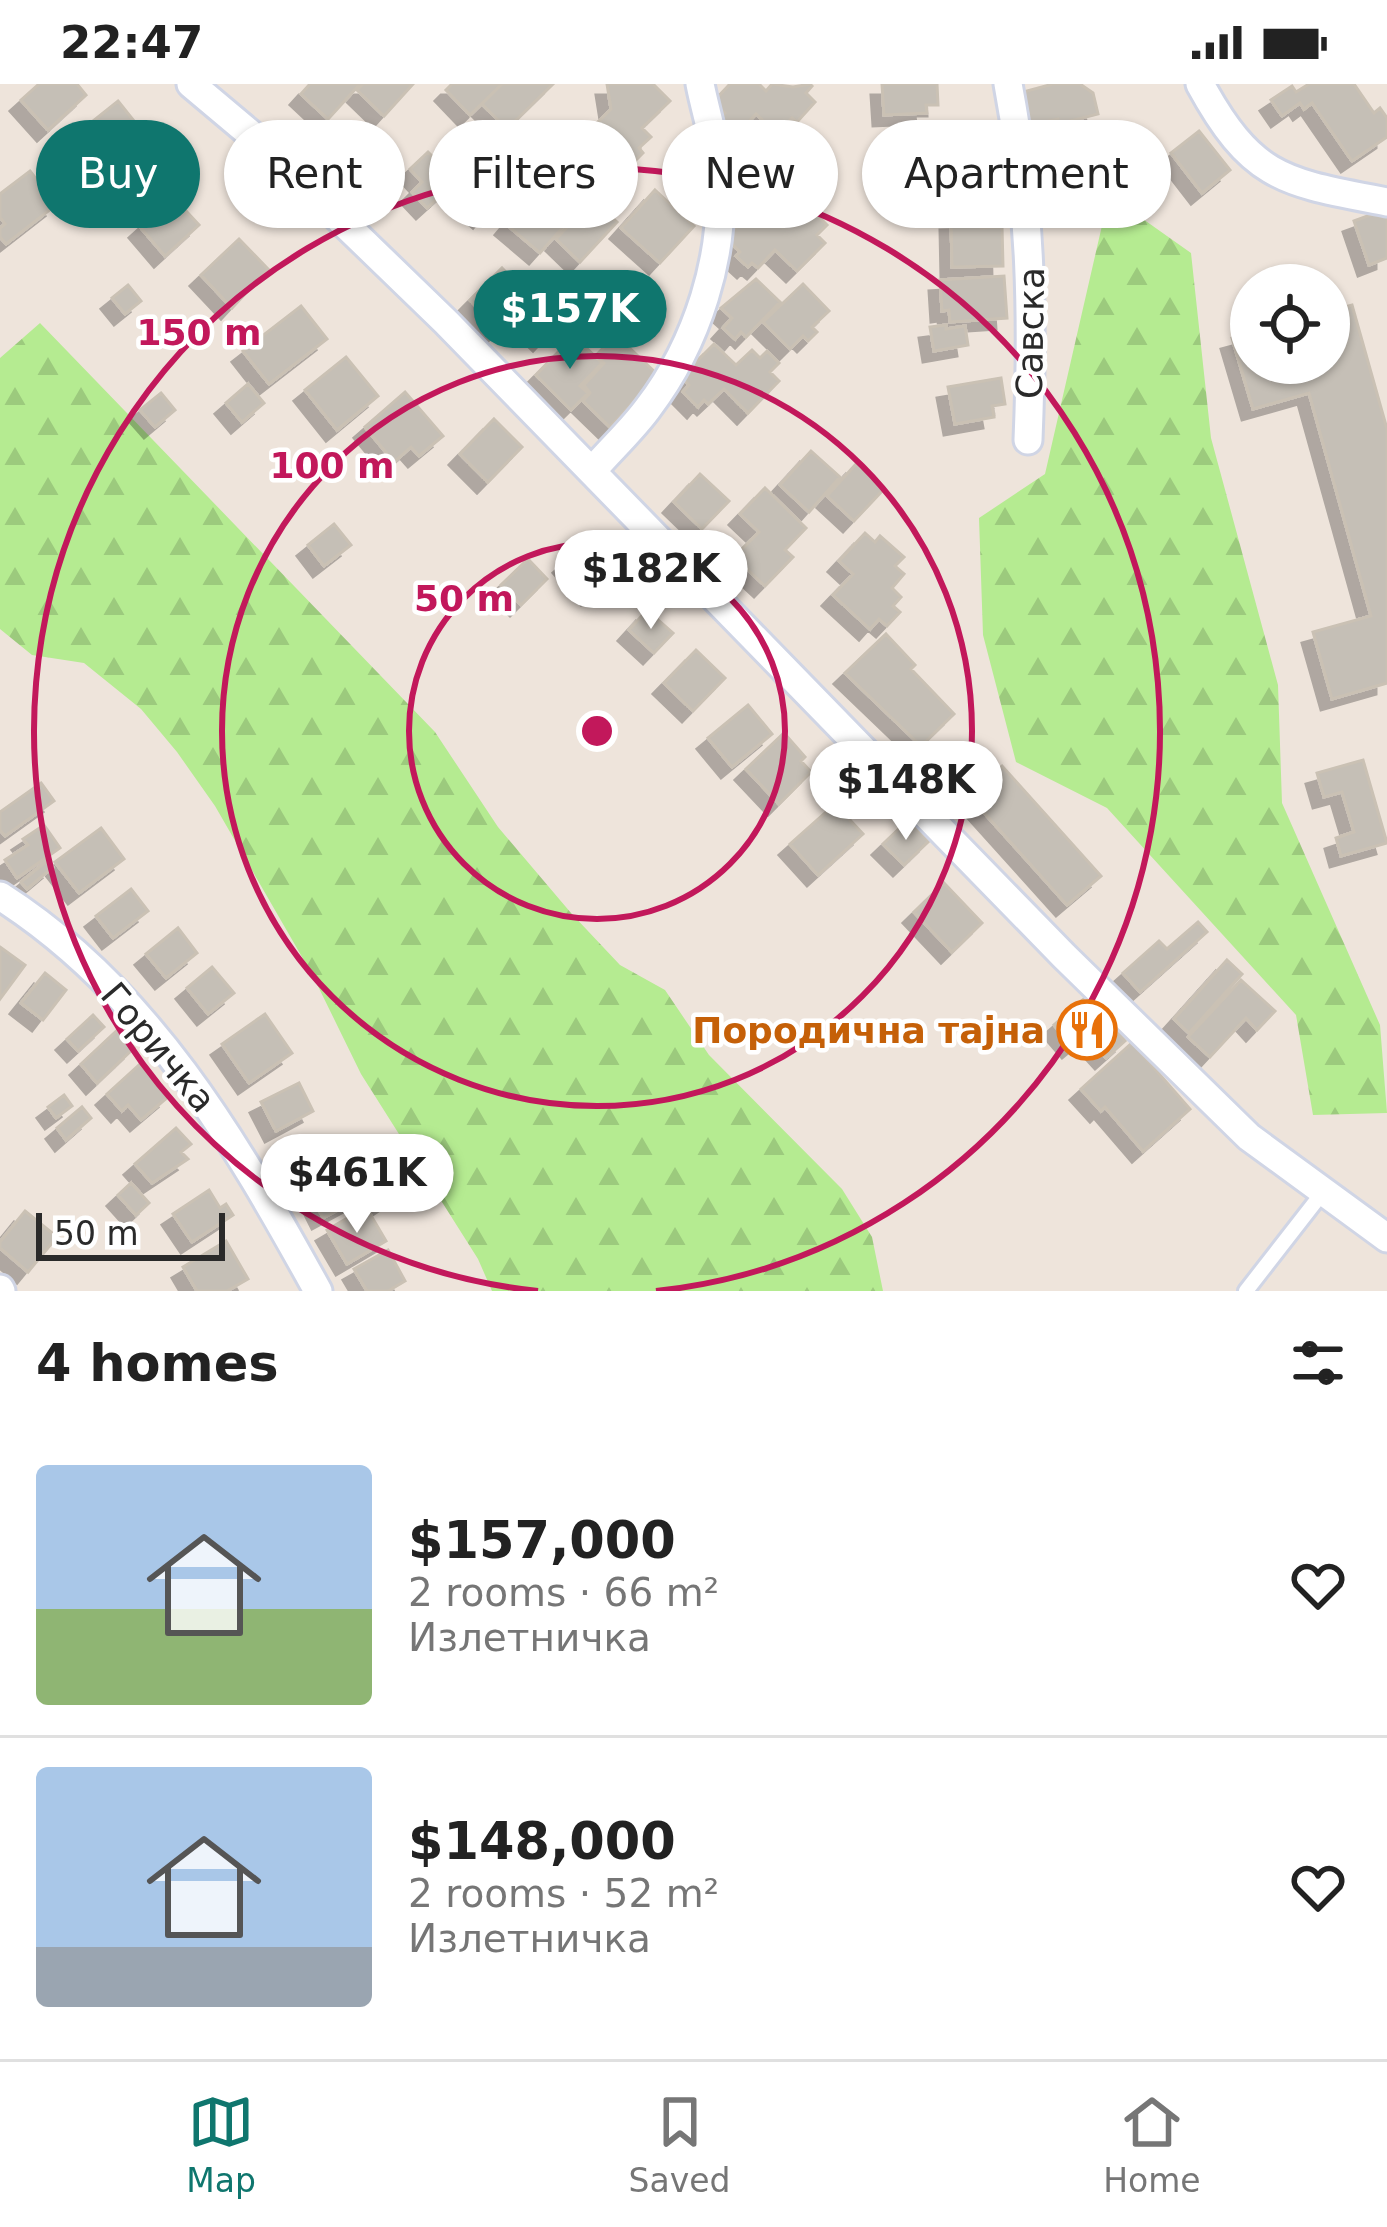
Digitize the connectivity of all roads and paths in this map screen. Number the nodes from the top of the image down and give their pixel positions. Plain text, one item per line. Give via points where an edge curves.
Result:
1 (191, 84) edge
2 (700, 84) edge
3 (1008, 84) edge
4 (1200, 84) edge
5 (1387, 202) edge
6 (1028, 440) dead end
7 (593, 470) junction
8 (0, 896) edge
9 (1323, 1192) junction
10 (1387, 1238) edge
11 (318, 1291) edge
12 (1246, 1291) edge

1 - 7 street
2 - 7 street via 719,189 699,321 649,407
3 - 6 street, Савска via 1032,267
4 - 5 street via 1262,166 1315,188
7 - 9 street via 1064,956 1249,1137
8 - 11 street, Горичка via 121,994 165,1046 223,1126
9 - 10 street
9 - 12 lane

